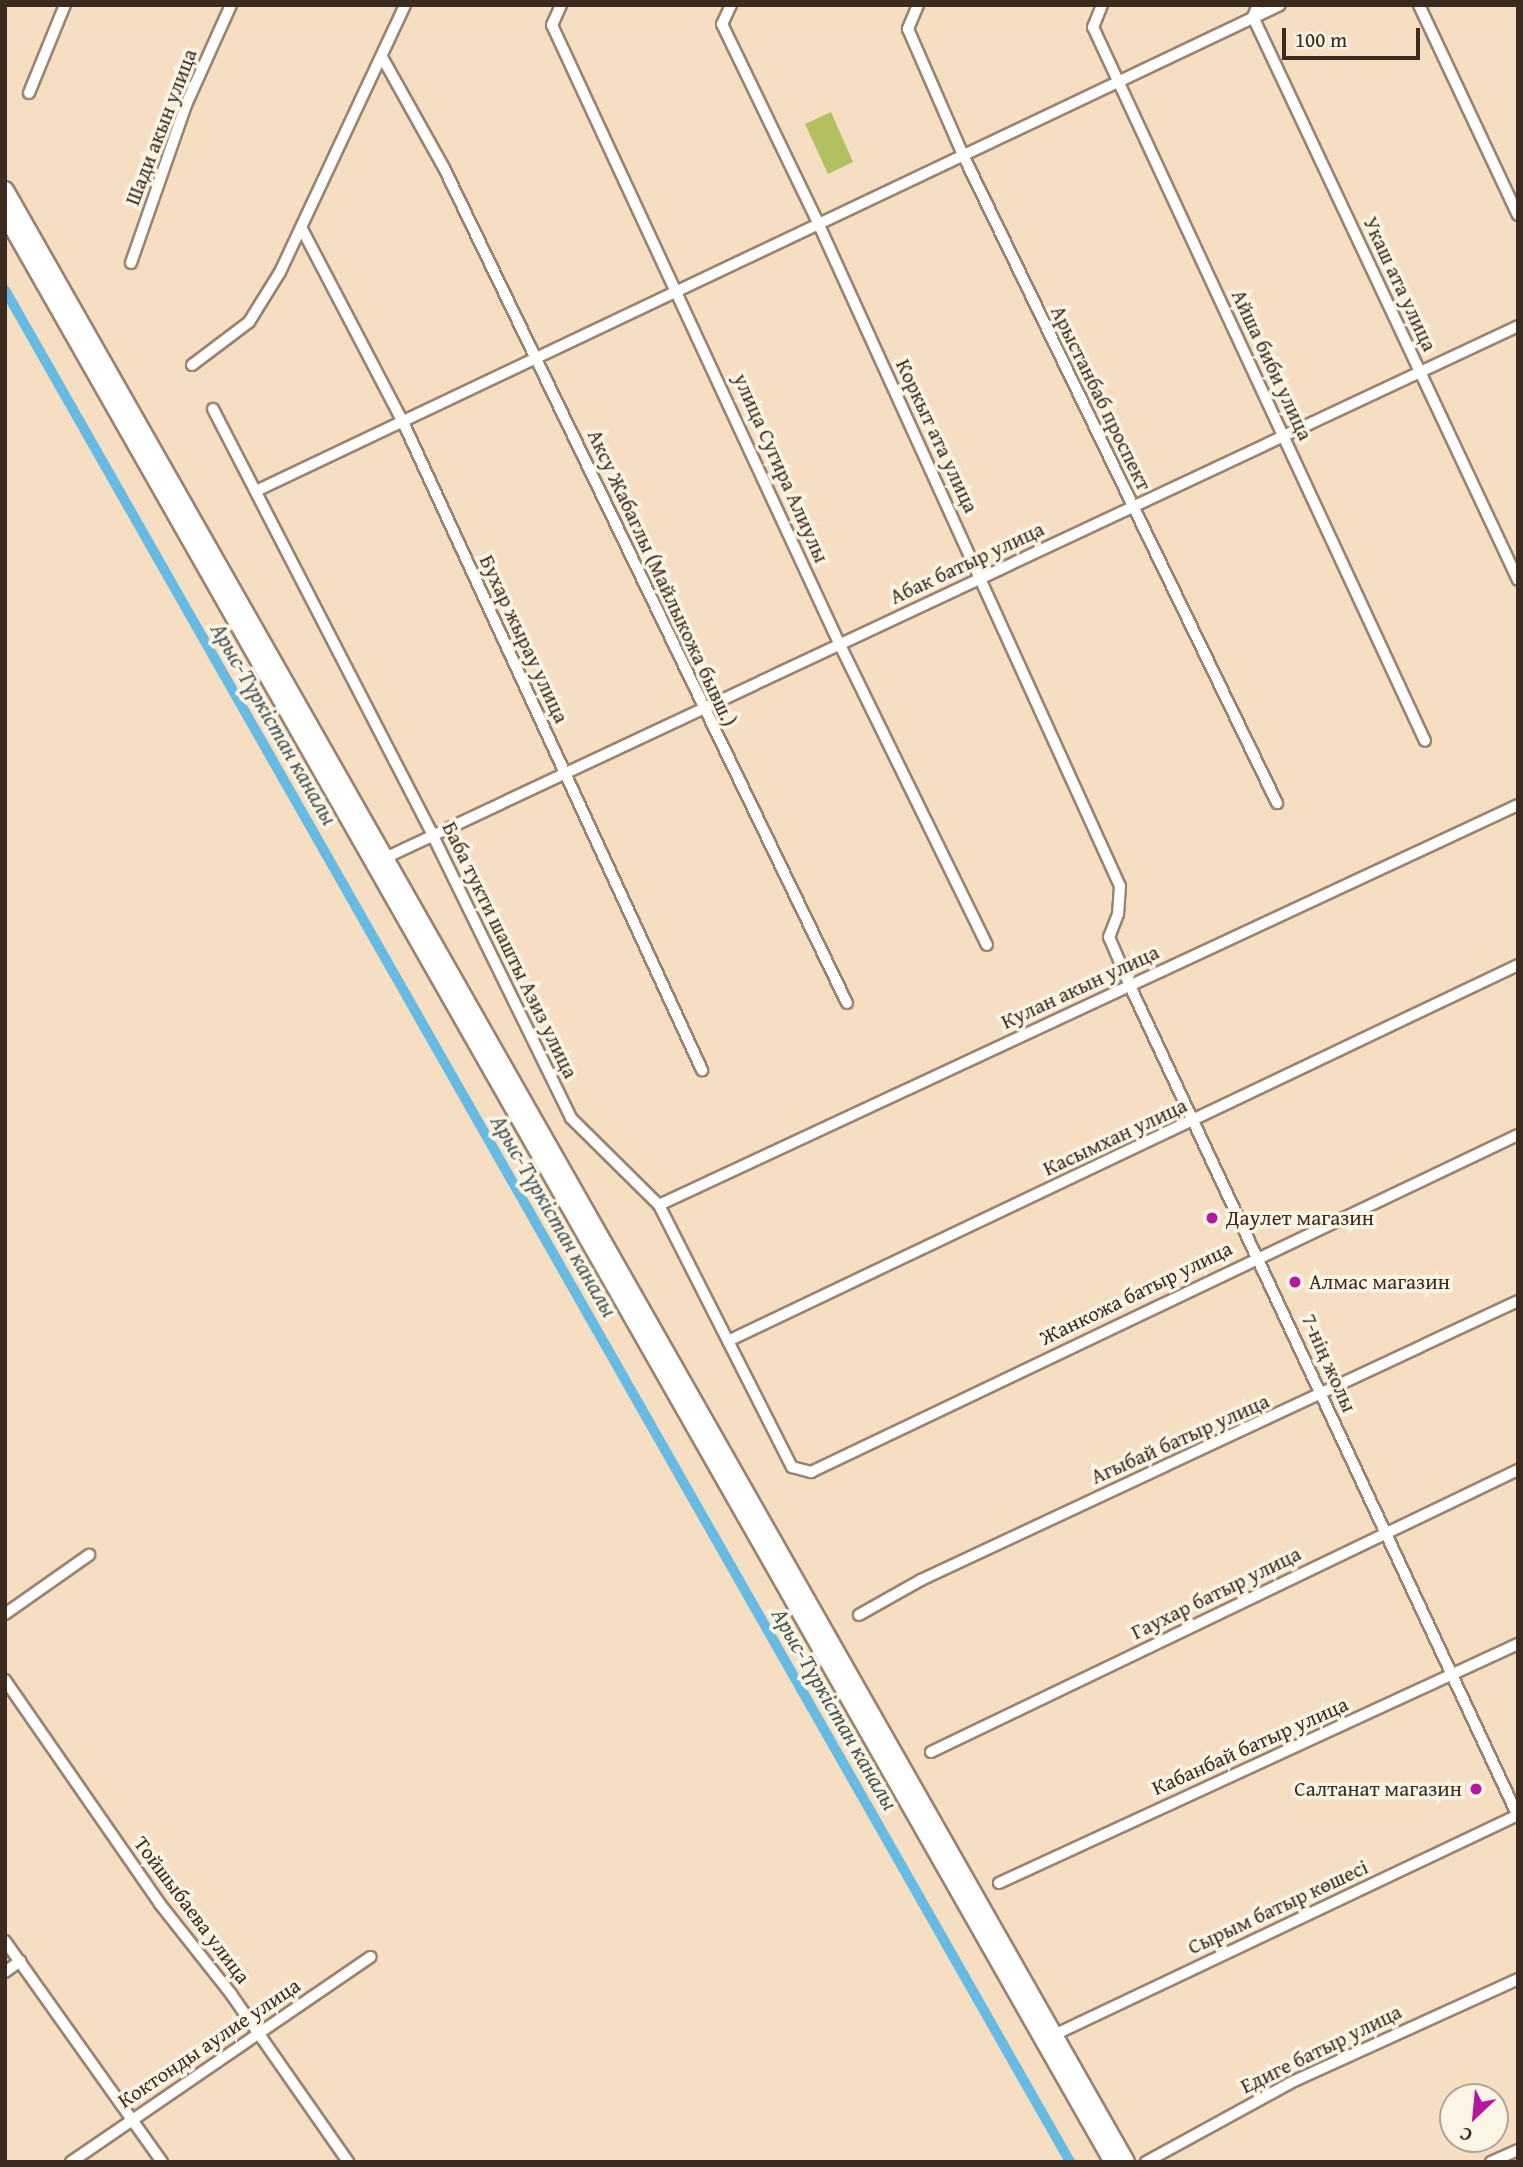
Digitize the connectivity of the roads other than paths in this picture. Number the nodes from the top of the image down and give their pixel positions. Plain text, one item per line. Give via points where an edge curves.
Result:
1 (65, 5) edge
2 (231, 5) edge
3 (405, 5) edge
4 (561, 5) edge
5 (731, 5) edge
6 (918, 5) edge
7 (1102, 5) edge
8 (1258, 5) edge
9 (1280, 5) edge
10 (1419, 5) edge
11 (1253, 17) junction
12 (382, 57) junction
13 (1117, 82) junction
14 (29, 93) dead end
15 (964, 157) junction
16 (5, 190) edge
17 (5, 214) edge
18 (1518, 215) edge
19 (819, 225) junction
20 (302, 229) junction
21 (131, 263) dead end
22 (680, 293) junction
23 (1518, 326) edge
24 (537, 359) junction
25 (192, 365) dead end
26 (1420, 372) junction
27 (213, 409) dead end
28 (403, 422) junction
29 (1284, 436) junction
30 (256, 491) junction
31 (1133, 509) junction
32 (980, 578) junction
33 (1518, 580) edge
34 (839, 643) junction
35 (702, 706) junction
36 (1425, 741) dead end
37 (565, 774) junction
38 (1277, 803) dead end
39 (1518, 805) edge
40 (433, 836) junction
41 (385, 858) junction
42 (1120, 886) joint
43 (987, 945) dead end
44 (1518, 965) edge
45 (1130, 986) junction
46 (847, 1003) dead end
47 (702, 1070) dead end
48 (1193, 1122) junction
49 (1518, 1135) edge
50 (659, 1205) junction
51 (1259, 1256) junction
52 (1518, 1301) edge
53 (728, 1341) junction
54 (1322, 1394) junction
55 (1518, 1471) edge
56 (811, 1472) joint
57 (1385, 1535) junction
58 (89, 1555) dead end
59 (5, 1614) edge
60 (859, 1615) dead end
61 (1518, 1644) edge
62 (1452, 1675) junction
63 (5, 1680) edge
64 (930, 1752) dead end
65 (1518, 1815) edge
66 (999, 1883) dead end
67 (5, 1941) edge
68 (370, 1957) dead end
69 (20, 1961) junction
70 (5, 1972) edge
71 (1518, 1979) edge
72 (256, 2034) junction
73 (1054, 2035) junction
74 (132, 2118) junction
75 (1518, 2150) edge
76 (71, 2162) edge
77 (162, 2162) edge
78 (348, 2162) edge
79 (1112, 2162) edge
80 (1126, 2162) edge
81 (1146, 2162) edge
82 (1491, 2162) edge

1 - 14 street
2 - 21 street, Шади акын улица via 186,105
3 - 12 street
4 - 22 street, улица Сугира Алиулы via 552,25
5 - 19 street, Коркыт ата улица via 722,24
6 - 15 street, Арыстанбаб проспект via 908,29
7 - 13 street, Айша биби улица via 1093,27
8 - 11 street
9 - 11 street
10 - 18 street
11 - 13 street
11 - 26 street, Укаш ата улица
12 - 20 street
12 - 24 street, Аксу Жабаглы (Майлыкожа бывш.) via 444,167
13 - 15 street
13 - 29 street, Айша биби улица
15 - 19 street
15 - 31 street, Арыстанбаб проспект
16 - 41 highway
17 - 79 highway
19 - 22 street
19 - 32 street, Коркыт ата улица
20 - 25 street via 249,322
20 - 28 street, Бухар жырау улица
22 - 24 street
22 - 34 street, улица Сугира Алиулы
23 - 26 street, Абак батыр улица
24 - 28 street
24 - 35 street, Аксу Жабаглы (Майлыкожа бывш.)
26 - 29 street, Абак батыр улица
26 - 33 street, Укаш ата улица
27 - 30 street, Баба тукти шашты Азиз улица
28 - 30 street
28 - 37 street, Бухар жырау улица
29 - 31 street, Абак батыр улица
29 - 36 street, Айша биби улица
30 - 40 street, Баба тукти шашты Азиз улица
31 - 32 street, Абак батыр улица
31 - 38 street, Арыстанбаб проспект
32 - 34 street, Абак батыр улица
32 - 42 street, Коркыт ата улица
34 - 35 street, Абак батыр улица
34 - 43 street, улица Сугира Алиулы
35 - 37 street, Абак батыр улица
35 - 46 street, Аксу Жабаглы (Майлыкожа бывш.)
37 - 40 street, Абак батыр улица
37 - 47 street, Бухар жырау улица
39 - 45 street, Кулан акын улица
40 - 41 street, Абак батыр улица
40 - 50 street, Баба тукти шашты Азиз улица via 571,1118
41 - 73 highway
42 - 45 street, 7-нің жолы via 1110,937
44 - 48 street, Касымхан улица
45 - 48 street, 7-нің жолы
45 - 50 street, Кулан акын улица
48 - 51 street, 7-нің жолы
48 - 53 street, Касымхан улица
49 - 51 street, Жанкожа батыр улица
50 - 53 street, Баба тукти шашты Азиз улица
51 - 54 street, 7-нің жолы
51 - 56 street, Жанкожа батыр улица
52 - 54 street, Агыбай батыр улица
53 - 56 street, Баба тукти шашты Азиз улица via 786,1460 799,1471
54 - 57 street, 7-нің жолы
54 - 60 street, Агыбай батыр улица via 920,1580
55 - 57 street, Гаухар батыр улица
57 - 62 street, 7-нің жолы
57 - 64 street, Гаухар батыр улица
58 - 59 street
61 - 62 street, Кабанбай батыр улица
62 - 65 street, 7-нің жолы
62 - 66 street, Кабанбай батыр улица
63 - 72 street, Тойшыбаева улица
65 - 73 street, Сырым батыр көшесі
67 - 69 street
68 - 72 street, Коктонды аулие улица
69 - 70 street
69 - 74 street
71 - 81 street, Едиге батыр улица via 1290,2083
72 - 74 street, Коктонды аулие улица
72 - 78 street, Тойшыбаева улица
73 - 80 highway
74 - 76 street, Коктонды аулие улица
74 - 77 street
75 - 82 street

